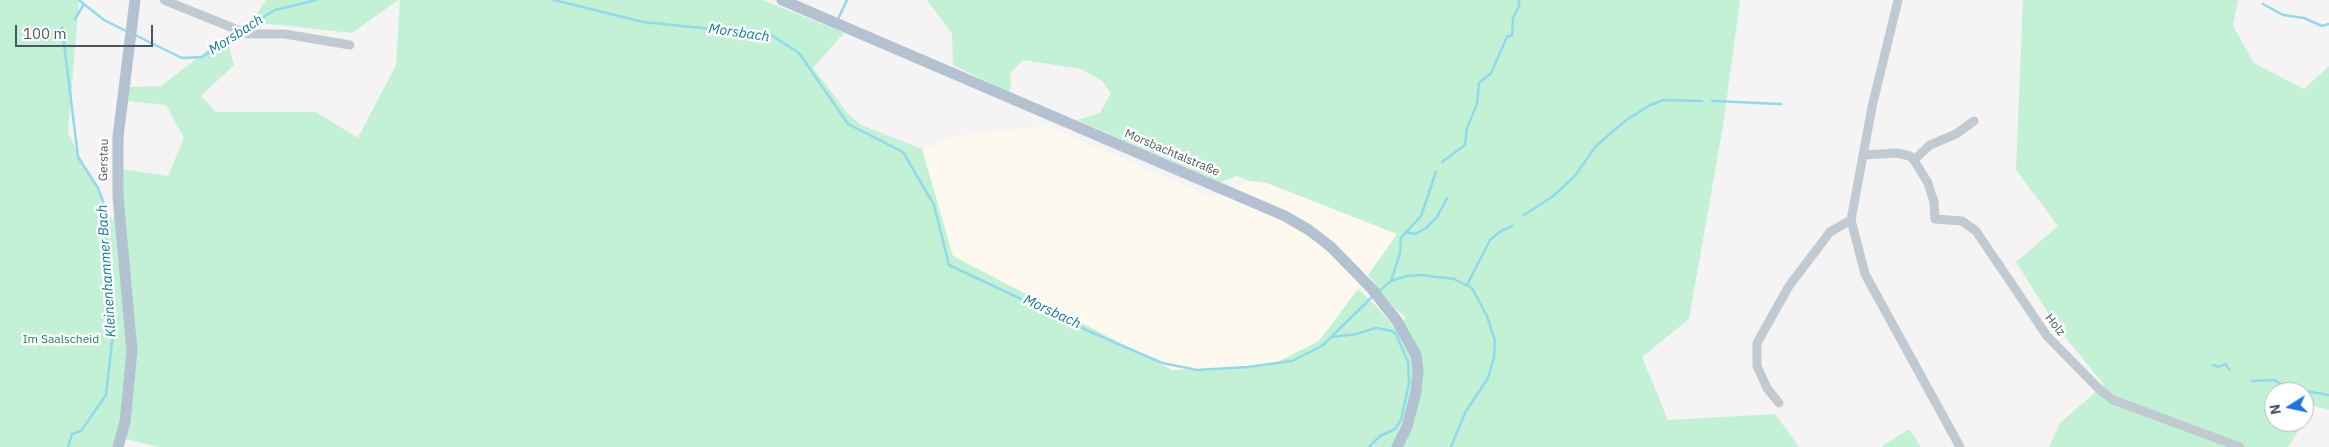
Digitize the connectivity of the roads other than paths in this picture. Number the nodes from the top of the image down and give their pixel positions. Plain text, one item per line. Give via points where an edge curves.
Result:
1 (135, 0) edge
2 (164, 0) edge
3 (782, 0) edge
4 (1898, 0) edge
5 (350, 45) dead end
6 (1974, 122) dead end
7 (1864, 155) junction
8 (1914, 160) junction
9 (1851, 220) junction
10 (1779, 403) dead end
11 (1953, 437) junction
12 (118, 447) edge
13 (1397, 447) edge
14 (1954, 447) edge
15 (1960, 447) edge
16 (2240, 447) edge

1 - 12 main road, Gerstau via 118,137 117,176 131,321 130,381
2 - 5 street via 248,34 285,34
3 - 13 main road, Morsbachtalstraße via 1285,216 1331,247 1381,300 1416,355 1418,370 1413,409
4 - 7 street
6 - 8 street via 1930,145
7 - 8 street via 1897,153
7 - 9 street
8 - 16 street, Holz via 1928,184 1935,219 1962,220 1976,231 2047,336 2100,390 2113,400
9 - 10 street via 1830,232 1800,271 1780,299 1757,343 1757,366
9 - 11 street via 1865,274
11 - 14 street
11 - 15 street

